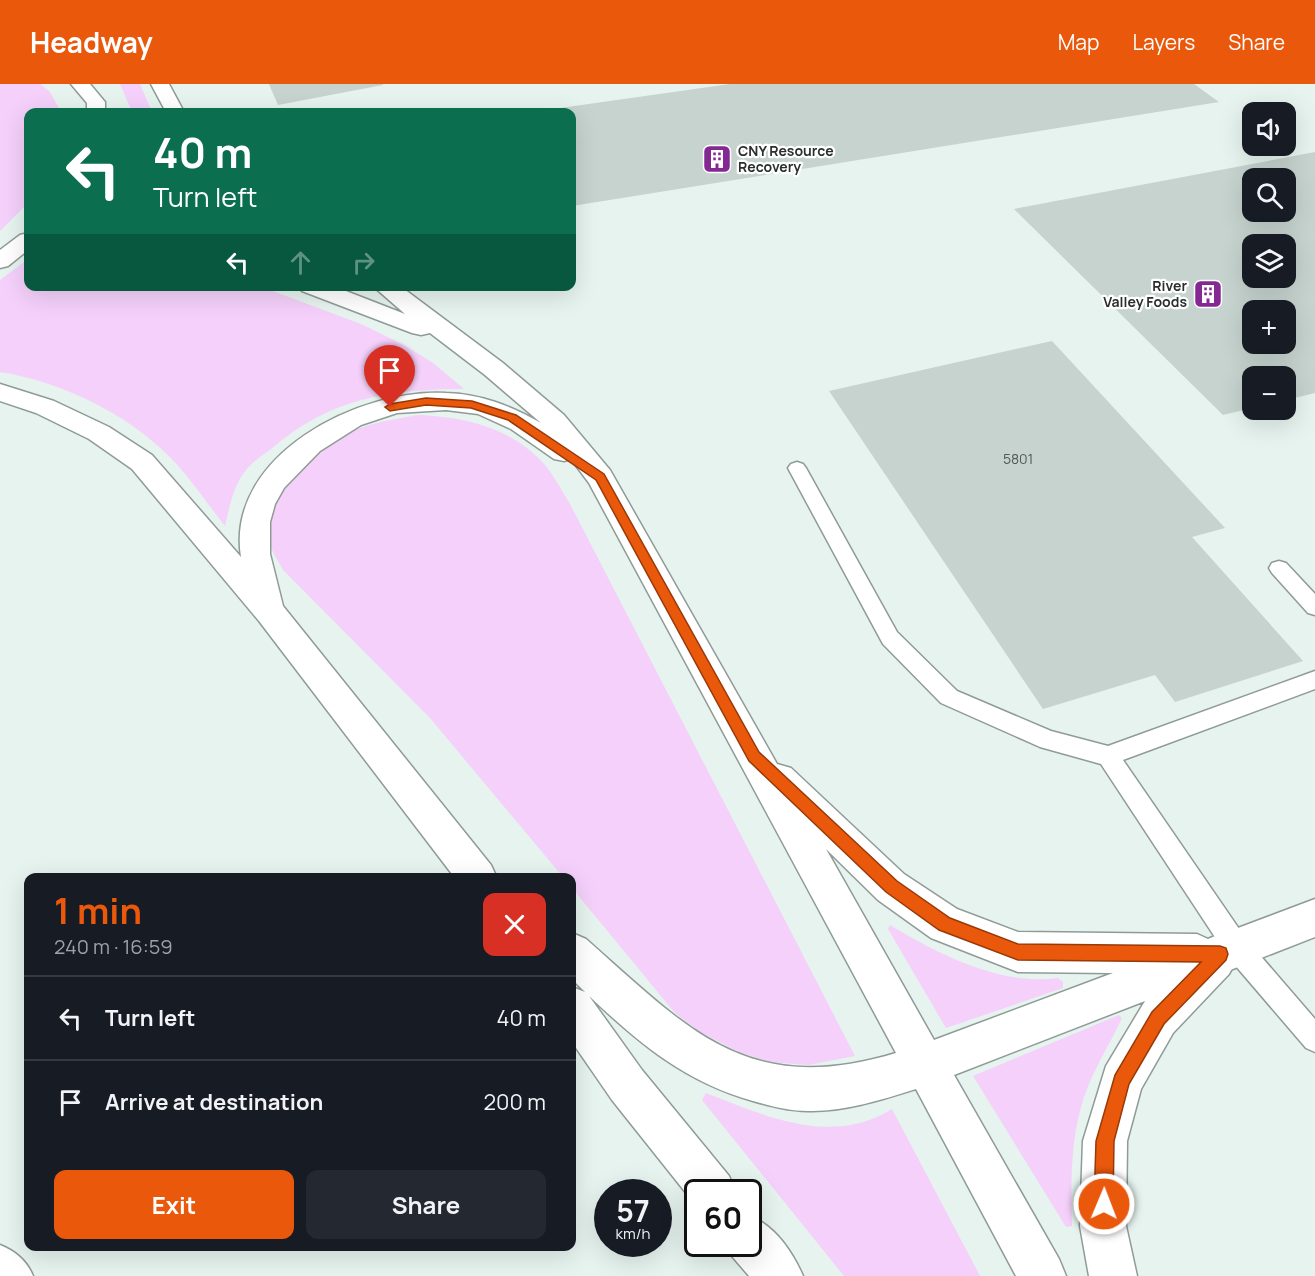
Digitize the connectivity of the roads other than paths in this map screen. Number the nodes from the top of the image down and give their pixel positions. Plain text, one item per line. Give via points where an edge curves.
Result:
1 (80, 84) edge
2 (160, 84) edge
3 (96, 108) edge
4 (172, 108) edge
5 (24, 243) edge
6 (0, 261) edge
7 (323, 291) edge
8 (391, 291) edge
9 (462, 344) junction
10 (0, 392) edge
11 (797, 468) dead end
12 (600, 477) junction
13 (1279, 568) dead end
14 (1315, 607) edge
15 (270, 612) junction
16 (1315, 680) edge
17 (1108, 756) junction
18 (754, 757) junction
19 (477, 872) edge
20 (1315, 918) edge
21 (1228, 951) junction
22 (576, 957) edge
23 (576, 1013) edge
24 (1315, 1039) edge
25 (924, 1065) junction
26 (702, 1179) edge
27 (762, 1255) edge
28 (0, 1260) edge
29 (18, 1276) edge
30 (779, 1276) edge
31 (1042, 1276) edge
32 (1113, 1276) edge

1 - 3 main road via 96,102
2 - 4 main road
5 - 6 main road
7 - 9 main road
8 - 9 main road
9 - 12 main road via 555,421
10 - 15 main road via 45,407 99,433 142,462
11 - 17 lane via 890,638 950,697 1048,740
12 - 15 main road via 512,418 472,404 426,401 372,410 343,421 310,442 270,483 255,521 254,545
12 - 18 main road
13 - 14 lane
15 - 19 main road
16 - 17 lane
17 - 21 lane
18 - 21 main road via 891,887 945,924 1018,952
18 - 25 main road
20 - 21 main road
21 - 24 lane
21 - 25 main road
21 - 32 main road via 1158,1018 1121,1081 1105,1141 1103,1226
22 - 25 main road via 677,1045 711,1065 750,1078 809,1090 862,1082
23 - 26 main road
25 - 31 main road
27 - 30 main road
28 - 29 lane

